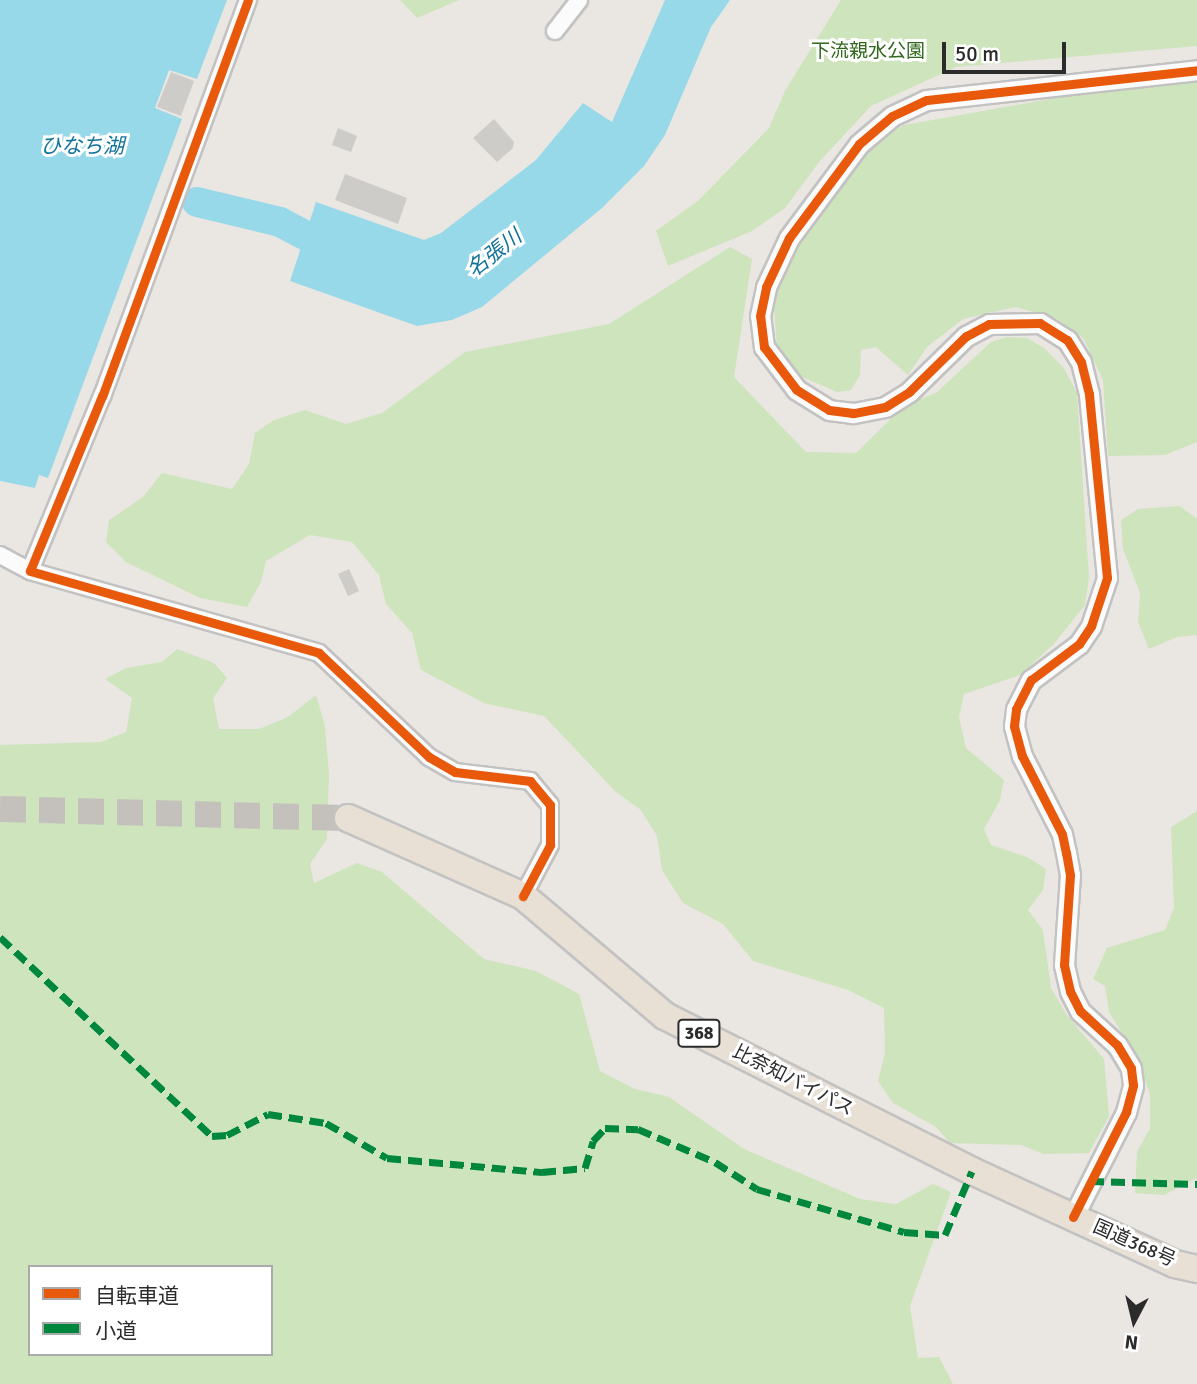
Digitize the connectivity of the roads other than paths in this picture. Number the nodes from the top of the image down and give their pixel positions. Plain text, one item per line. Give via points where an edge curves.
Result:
1 (248, 0) edge
2 (579, 0) edge
3 (555, 31) dead end
4 (1197, 71) edge
5 (0, 555) edge
6 (30, 571) junction
7 (348, 818) tunnel mouth
8 (523, 896) junction
9 (1073, 1217) junction
10 (1197, 1269) edge

1 - 6 street via 102,396
2 - 3 street
4 - 9 street via 927,100 892,116 859,144 789,238 766,287 760,316 764,347 796,389 829,410 853,413 885,407 909,392 966,336 989,324 1040,323 1067,340 1081,362 1089,394 1107,578 1091,626 1079,645 1031,680 1019,702 1014,726 1022,756 1062,834 1070,875 1064,965 1070,991 1080,1011 1117,1045 1131,1068 1133,1085 1126,1112
5 - 6 street
6 - 8 street via 319,653 429,757 455,772 530,781 550,804 550,845
7 - 8 highway, 比奈知バイパス / 368
8 - 9 highway, 比奈知バイパス / 368 via 665,1016
9 - 10 highway, 国道368号 / 368 via 1175,1264

